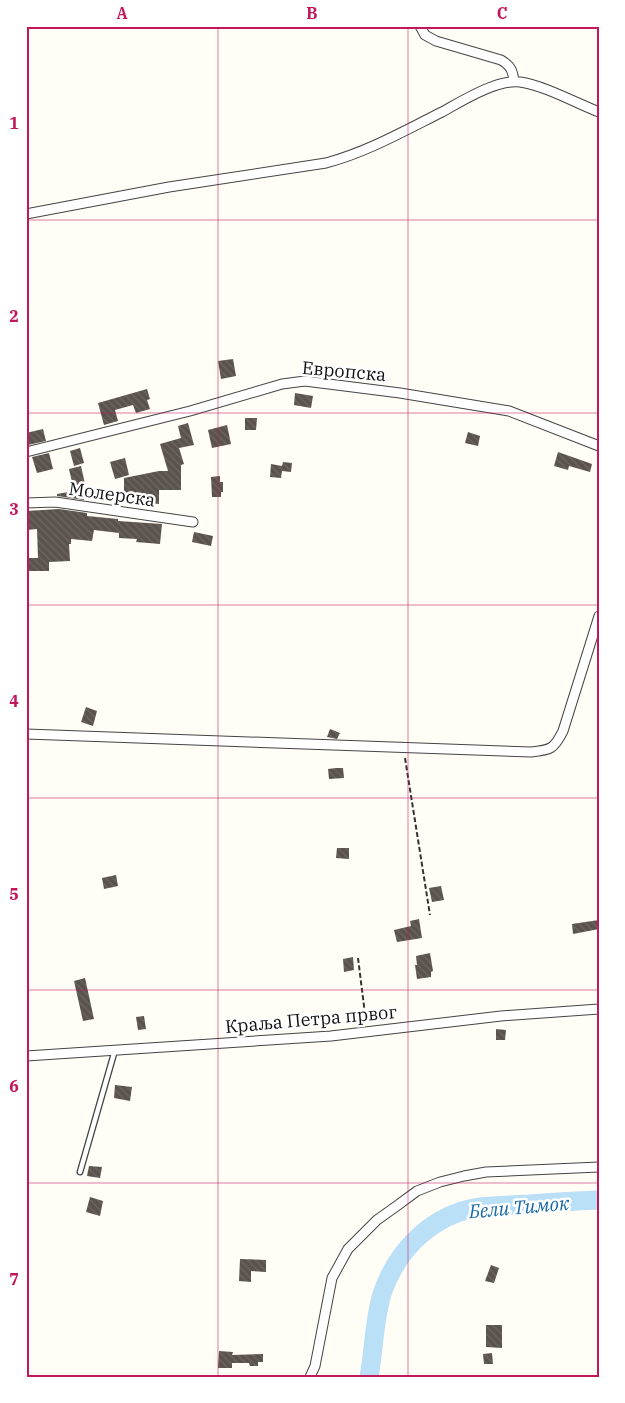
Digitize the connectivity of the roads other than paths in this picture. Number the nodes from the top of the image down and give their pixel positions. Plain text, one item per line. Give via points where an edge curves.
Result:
1 (420, 26) edge
2 (514, 82) junction
3 (599, 112) edge
4 (26, 214) edge
5 (599, 446) edge
6 (26, 452) edge
7 (26, 503) edge
8 (192, 522) dead end
9 (599, 616) edge
10 (26, 734) edge
11 (599, 1009) edge
12 (115, 1050) junction
13 (26, 1056) edge
14 (599, 1167) edge
15 (80, 1172) dead end
16 (310, 1377) edge

1 - 2 street via 430,38 501,60 513,73
2 - 3 street via 539,87
2 - 4 street via 494,87 342,159
5 - 6 street, Европска via 509,411 305,381 282,384 200,409
7 - 8 street, Молерска via 55,502
9 - 10 street via 563,731 556,745 544,751
11 - 12 street, Краља Петра првог via 501,1016 321,1036
12 - 13 street, Краља Петра првог
12 - 15 lane
14 - 16 street via 486,1172 440,1182 417,1191 377,1220 348,1249 332,1278

